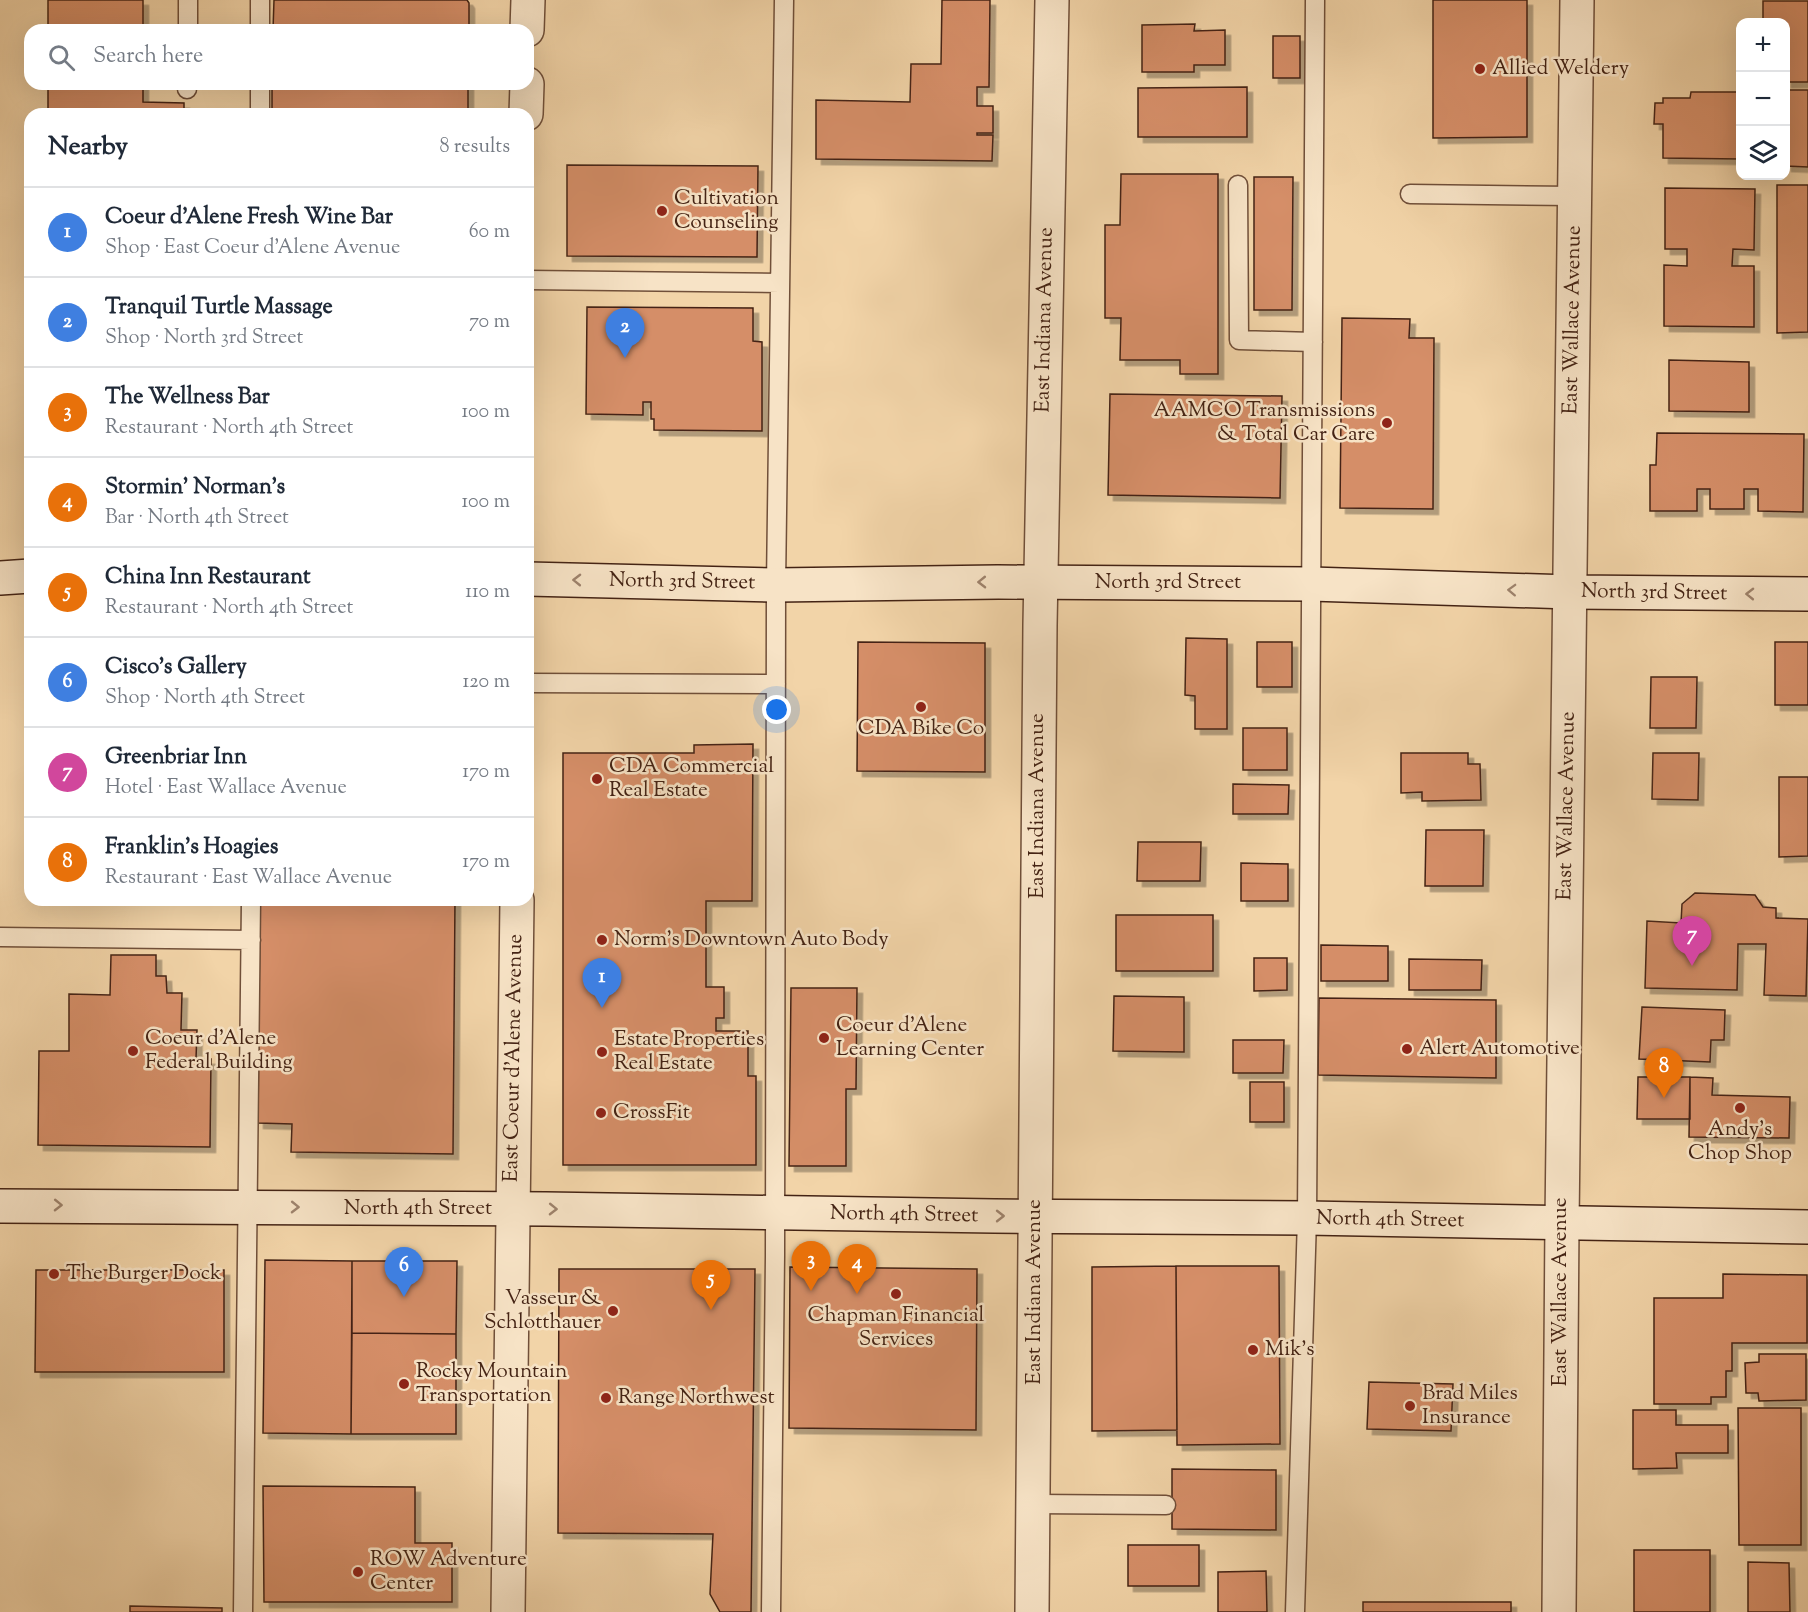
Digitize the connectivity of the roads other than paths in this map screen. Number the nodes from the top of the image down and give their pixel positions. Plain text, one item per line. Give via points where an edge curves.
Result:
1 (188, 0) edge
2 (260, 0) edge
3 (528, 0) edge
4 (784, 0) edge
5 (1052, 0) edge
6 (1316, 0) edge
7 (1577, 0) edge
8 (188, 24) edge
9 (260, 24) edge
10 (528, 24) edge
11 (260, 90) edge
12 (527, 90) edge
13 (260, 108) edge
14 (526, 108) edge
15 (1238, 185) dead end
16 (1410, 194) dead end
17 (1574, 196) junction
18 (534, 280) edge
19 (780, 283) junction
20 (1313, 342) junction
21 (24, 577) edge
22 (0, 579) edge
23 (534, 579) edge
24 (1040, 583) junction
25 (1311, 584) junction
26 (776, 585) junction
27 (1570, 592) junction
28 (1808, 594) edge
29 (534, 683) edge
30 (776, 684) junction
31 (251, 906) edge
32 (517, 906) edge
33 (0, 937) edge
34 (251, 940) junction
35 (0, 1206) edge
36 (246, 1207) junction
37 (512, 1209) junction
38 (775, 1213) junction
39 (1035, 1216) junction
40 (1307, 1218) junction
41 (1562, 1222) junction
42 (1808, 1227) edge
43 (1034, 1504) junction
44 (1166, 1505) dead end
45 (243, 1612) edge
46 (508, 1612) edge
47 (771, 1612) edge
48 (1032, 1612) edge
49 (1295, 1612) edge
50 (1559, 1612) edge

1 - 8 lane
2 - 9 lane
3 - 10 street
4 - 19 lane
5 - 24 street, East Indiana Avenue
6 - 20 lane
7 - 17 street, East Wallace Avenue
11 - 13 lane
12 - 14 street
15 - 20 lane via 1239,340
16 - 17 lane
17 - 27 street, East Wallace Avenue
18 - 19 lane
19 - 26 lane
20 - 25 lane
21 - 22 street
26 -> 23 street, North 3rd Street
24 - 25 street, North 3rd Street
24 -> 26 street, North 3rd Street
24 - 39 street, East Indiana Avenue
27 -> 25 street, North 3rd Street
25 - 40 lane
26 - 30 lane
28 -> 27 street, North 3rd Street
27 - 41 street, East Wallace Avenue
29 - 30 lane
30 - 38 lane
31 - 34 lane
32 - 37 street, East Coeur d'Alene Avenue
33 - 34 lane
34 - 36 lane
35 -> 36 street, North 4th Street
36 -> 37 street, North 4th Street
36 - 45 lane
37 -> 38 street, North 4th Street
37 - 46 street, East Coeur d'Alene Avenue
38 -> 39 street, North 4th Street
38 - 47 lane
39 - 40 street, North 4th Street
39 - 43 street, East Indiana Avenue
40 - 41 street, North 4th Street
40 - 49 lane
41 - 42 street, North 4th Street
41 - 50 street, East Wallace Avenue
43 - 44 lane
43 - 48 street, East Indiana Avenue

